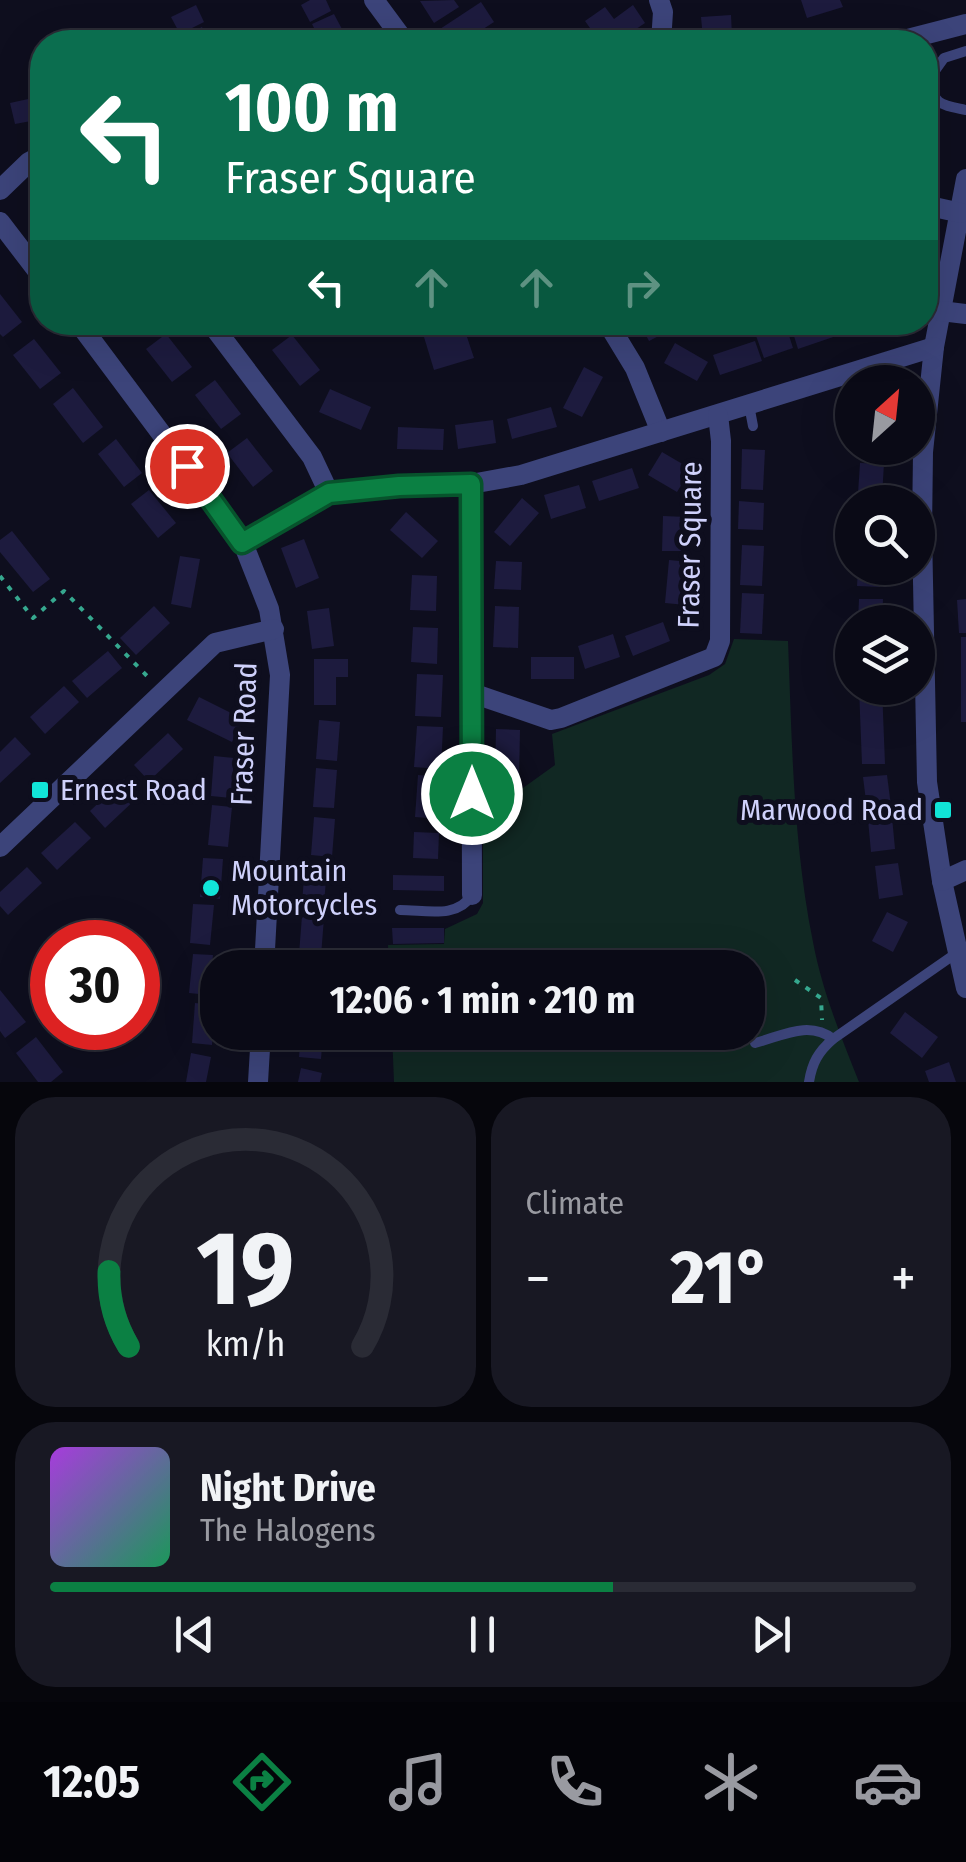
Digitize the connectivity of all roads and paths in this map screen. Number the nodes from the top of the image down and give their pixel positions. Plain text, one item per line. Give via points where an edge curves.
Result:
1 (374, 0) edge
2 (659, 0) edge
3 (966, 24) edge
4 (396, 30) edge
5 (662, 30) edge
6 (938, 31) edge
7 (966, 52) edge
8 (938, 67) edge
9 (938, 101) edge
10 (966, 110) edge
11 (30, 161) edge
12 (966, 179) edge
13 (0, 190) edge
14 (938, 208) edge
15 (961, 212) junction
16 (0, 222) edge
17 (30, 261) edge
18 (941, 311) junction
19 (966, 314) edge
20 (938, 326) edge
21 (88, 335) edge
22 (220, 335) edge
23 (614, 335) edge
24 (936, 335) edge
25 (934, 347) junction
26 (718, 415) junction
27 (661, 432) junction
28 (471, 484) junction
29 (329, 493) junction
30 (242, 543) junction
31 (0, 576) edge
32 (274, 629) junction
33 (164, 692) junction
34 (472, 692) junction
35 (0, 846) edge
36 (966, 870) edge
37 (942, 881) junction
38 (472, 895) joint
39 (400, 910) dead end
40 (265, 950) edge
41 (958, 952) junction
42 (795, 980) dead end
43 (966, 988) edge
44 (822, 1030) junction
45 (832, 1039) junction
46 (765, 1040) edge
47 (260, 1050) edge
48 (258, 1082) edge
49 (809, 1082) edge

1 - 4 street
2 - 5 street
3 - 6 street
7 - 8 lane
9 - 10 lane
11 - 13 street
12 - 15 street
14 - 15 street
15 - 18 street
16 - 17 street
18 - 19 street
18 - 20 street
21 - 30 street, Fraser Road
22 - 29 street via 312,457
23 - 27 street via 636,368
24 - 25 street
25 - 26 street, Fraser Square via 751,416
25 - 37 street via 924,452 922,642 927,782
26 - 27 street, Fraser Square
26 - 34 street, Fraser Square via 720,641 714,656 551,720
27 - 28 street, Fraser Square
28 - 29 street, Fraser Square
28 - 34 street
29 - 30 street, Fraser Square
30 - 32 street, Fraser Road
31 - 33 path via 33,618 64,590
32 - 33 street via 215,643
32 - 40 street, Fraser Road via 280,675
33 - 35 street
34 - 38 street
36 - 37 street
37 - 41 street
38 - 39 lane via 456,911
41 - 43 street
41 - 45 lane
42 - 44 path via 821,998
44 - 45 lane
44 - 46 lane
45 - 49 lane via 812,1065
47 - 48 street

